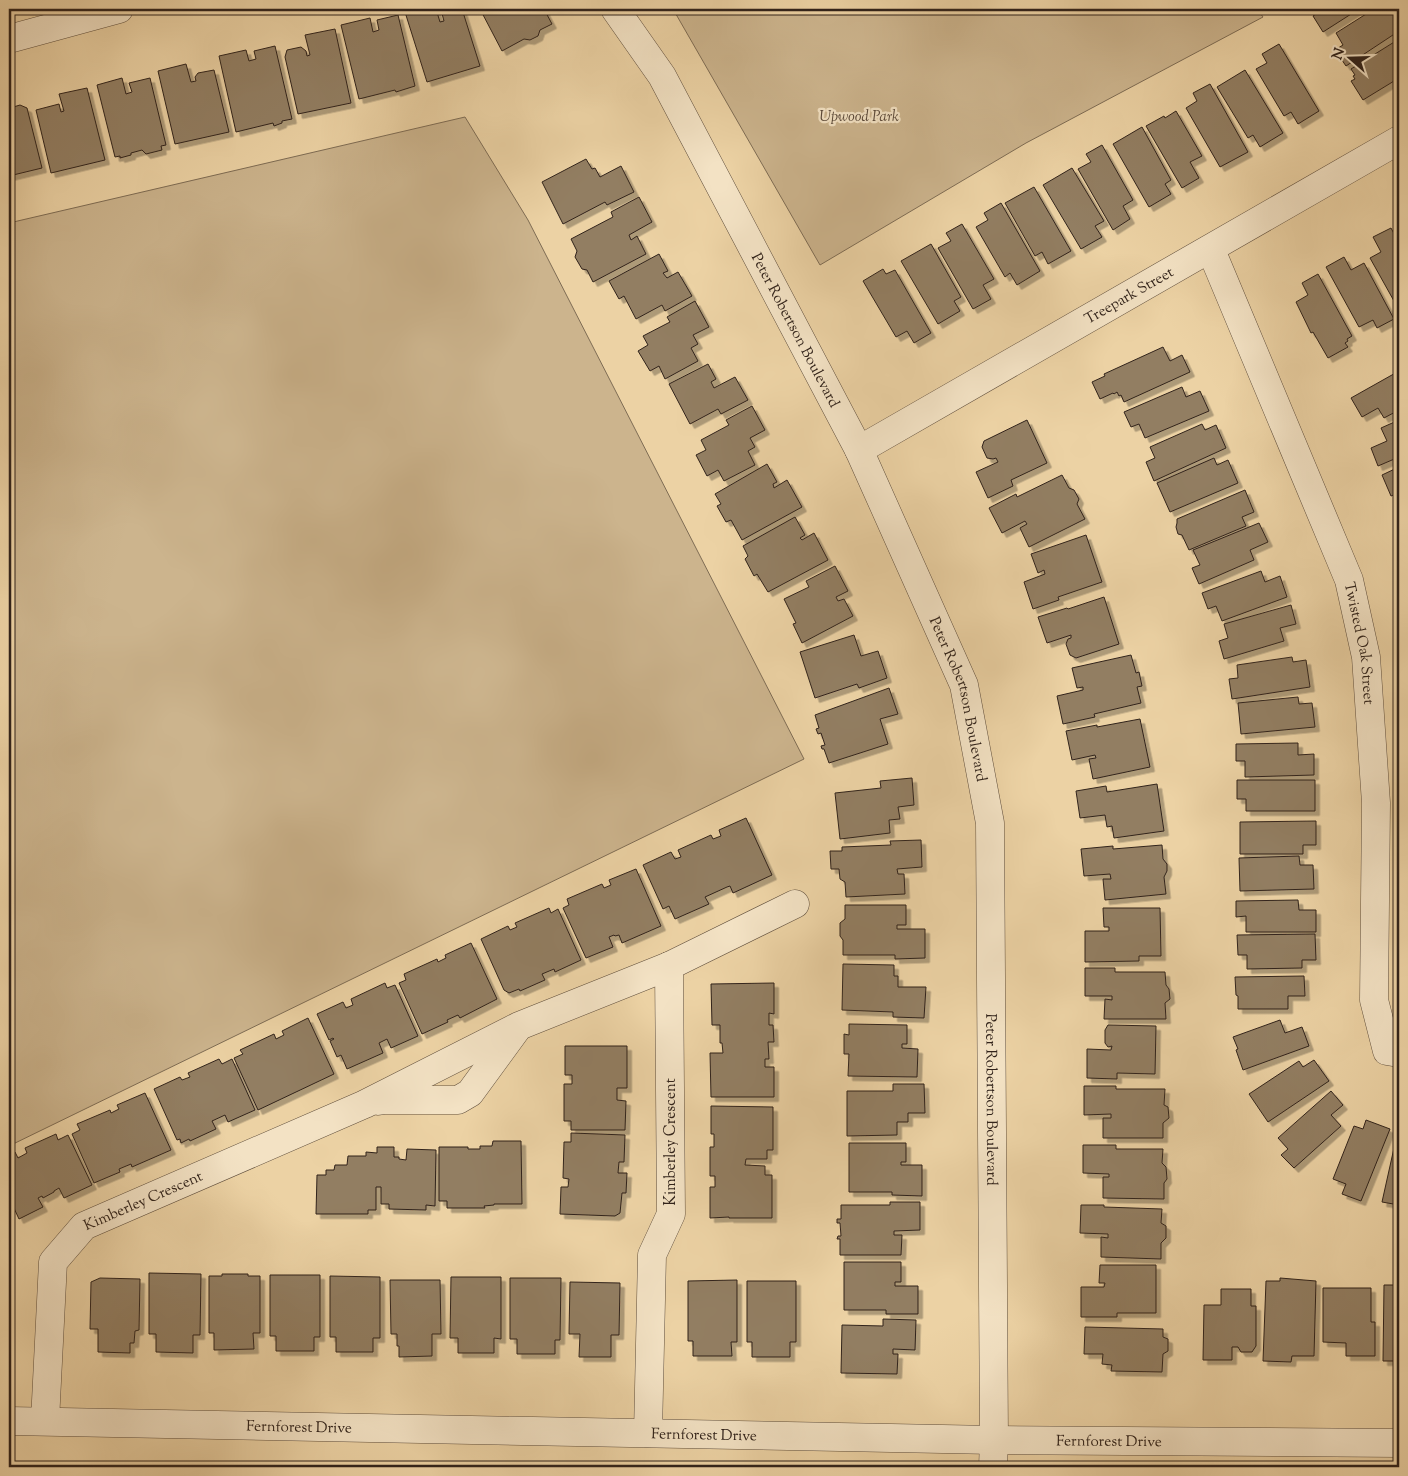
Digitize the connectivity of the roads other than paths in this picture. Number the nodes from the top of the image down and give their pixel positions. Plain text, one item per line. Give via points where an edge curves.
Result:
1 (119, 9) edge
2 (615, 9) edge
3 (69, 15) edge
4 (9, 39) edge
5 (1399, 140) edge
6 (1211, 250) junction
7 (859, 450) junction
8 (795, 904) dead end
9 (669, 966) junction
10 (519, 1026) junction
11 (1399, 1053) edge
12 (365, 1104) junction
13 (9, 1420) edge
14 (45, 1421) junction
15 (648, 1433) junction
16 (994, 1440) junction
17 (1399, 1443) edge
18 (993, 1467) edge

1 - 3 street
2 - 7 street, Peter Robertson Boulevard via 662,76
3 - 4 street
5 - 6 street, Treepark Street
6 - 7 street, Treepark Street
6 - 11 street, Twisted Oak Street via 1349,580 1366,657 1376,803 1374,1000 1388,1051
7 - 16 street, Peter Robertson Boulevard via 964,685 990,823
8 - 9 street, Kimberley Crescent
9 - 10 street, Kimberley Crescent
9 - 15 street, Kimberley Crescent via 670,1214 652,1255
10 - 12 street, Kimberley Crescent
10 - 12 street, Kimberley Crescent via 470,1093 458,1100 385,1100
12 - 14 street, Kimberley Crescent via 84,1226 53,1262
13 - 14 street, Fernforest Drive
14 - 15 street, Fernforest Drive
15 - 16 street, Fernforest Drive
16 - 17 street, Fernforest Drive
16 - 18 street, Peter Robertson Boulevard

